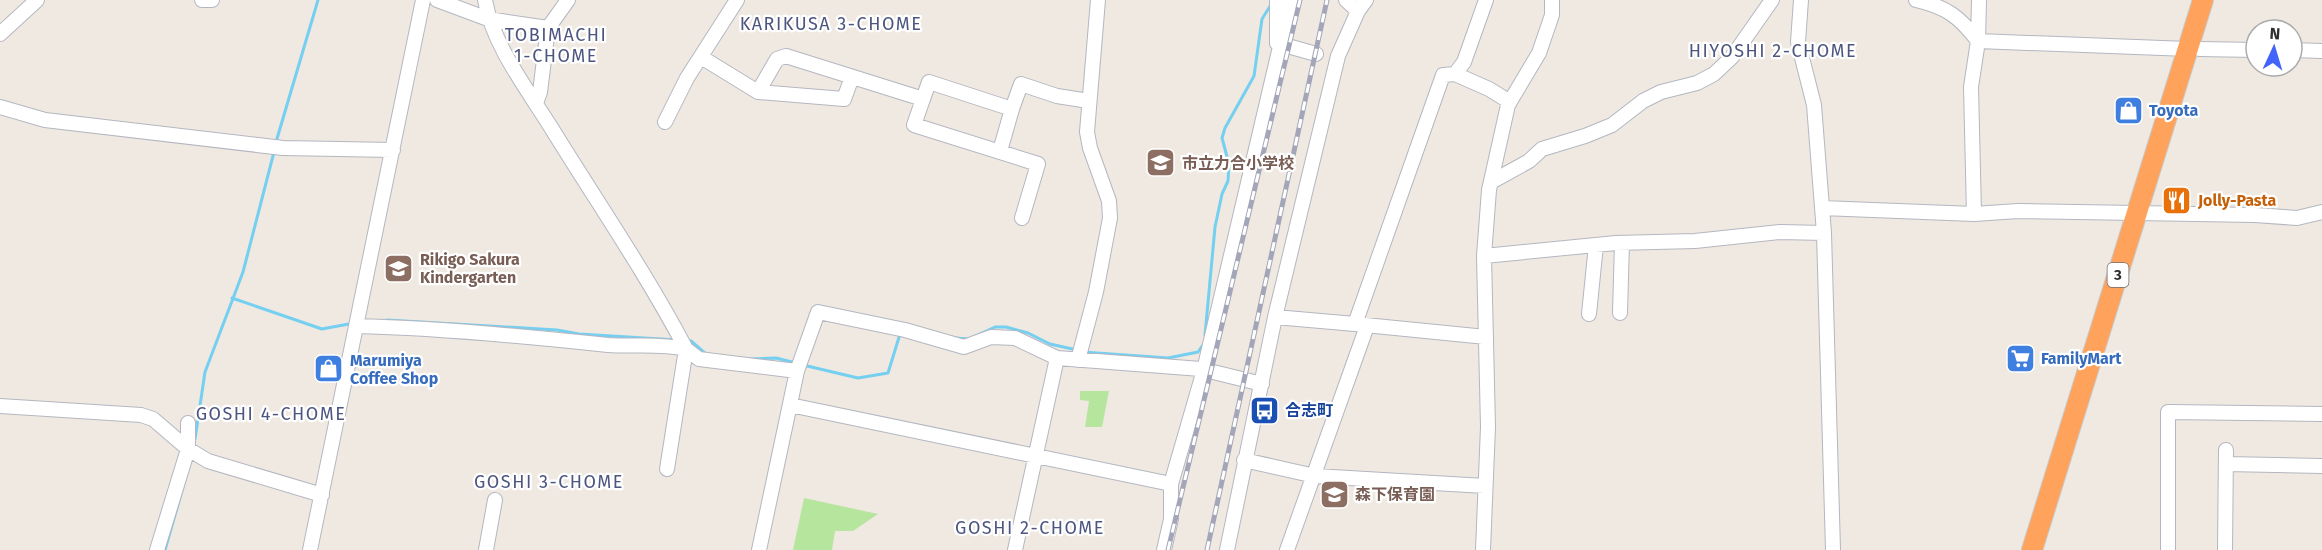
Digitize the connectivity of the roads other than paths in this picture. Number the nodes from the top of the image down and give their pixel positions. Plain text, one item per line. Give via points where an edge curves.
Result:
1 (37, 0) edge
2 (202, 0) edge
3 (212, 0) edge
4 (423, 0) edge
5 (436, 0) edge
6 (485, 0) edge
7 (567, 0) edge
8 (737, 0) edge
9 (1098, 0) edge
10 (1277, 0) edge
11 (1291, 0) edge
12 (1347, 0) edge
13 (1486, 0) edge
14 (1552, 0) edge
15 (1772, 0) edge
16 (1801, 0) edge
17 (1916, 0) edge
18 (1979, 0) edge
19 (2203, 0) edge
20 (2215, 0) edge
21 (1362, 6) edge
22 (488, 19) junction
23 (548, 28) junction
24 (0, 34) edge
25 (1978, 41) junction
26 (1282, 46) junction
27 (2194, 49) junction
28 (2244, 50) edge
29 (2304, 50) edge
30 (2322, 51) edge
31 (1316, 54) dead end
32 (701, 57) junction
33 (1455, 74) junction
34 (852, 77) junction
35 (758, 92) junction
36 (923, 99) junction
37 (1089, 101) junction
38 (1510, 102) junction
39 (536, 103) junction
40 (0, 106) edge
41 (1012, 109) junction
42 (665, 122) dead end
43 (393, 150) junction
44 (1000, 152) junction
45 (1492, 181) junction
46 (1822, 208) junction
47 (2322, 212) edge
48 (2144, 213) junction
49 (1974, 214) junction
50 (1022, 218) dead end
51 (1824, 233) junction
52 (1622, 243) junction
53 (1596, 245) junction
54 (1484, 256) junction
55 (1620, 313) dead end
56 (1589, 314) dead end
57 (1275, 317) junction
58 (1361, 325) junction
59 (356, 326) junction
60 (1486, 337) junction
61 (686, 349) junction
62 (1057, 358) junction
63 (1078, 360) junction
64 (1204, 370) junction
65 (797, 371) junction
66 (1262, 384) junction
67 (790, 405) junction
68 (0, 406) edge
69 (2322, 414) edge
70 (188, 423) dead end
71 (188, 449) junction
72 (1035, 457) junction
73 (1244, 460) junction
74 (2322, 466) edge
75 (668, 469) dead end
76 (1315, 476) junction
77 (1171, 484) junction
78 (1485, 486) junction
79 (322, 495) junction
80 (495, 500) dead end
81 (157, 550) edge
82 (310, 550) edge
83 (486, 550) edge
84 (759, 550) edge
85 (1015, 550) edge
86 (1164, 550) edge
87 (1227, 550) edge
88 (1287, 550) edge
89 (1483, 550) edge
90 (1833, 550) edge
91 (2031, 550) edge
92 (2044, 550) edge
93 (2168, 550) edge
94 (2225, 550) edge

1 - 24 street
2 - 3 street
4 - 43 street
5 - 22 street
6 - 22 street
7 - 23 street
8 - 32 street
9 - 37 street
10 - 26 street via 1277,43
11 - 26 street
12 - 21 street
13 - 33 street via 1464,62
14 - 38 street via 1552,15 1539,53
15 - 45 street via 1732,57 1714,74 1643,101 1612,125 1542,149 1529,161
16 - 46 street via 1798,42 1814,105
17 - 25 street via 1936,4 1959,17
18 - 25 street
19 - 27 highway, 3
20 - 27 highway, 3
21 - 57 street via 1338,56
22 - 23 street
22 - 39 street
23 - 39 street
25 - 27 street
25 - 49 street via 1971,87
26 - 31 street
26 - 64 street
27 - 28 street
27 - 48 highway, 3
29 - 30 street
32 - 35 street
32 - 42 street
33 - 38 street
33 - 58 street via 1443,75
34 - 35 street via 844,99
34 - 35 street via 786,56 777,59
34 - 36 street
36 - 41 street via 929,82
36 - 44 street via 914,125
37 - 41 street via 1021,84
37 - 63 street via 1090,148 1110,218
38 - 45 street
39 - 61 street
40 - 43 street via 45,120 283,148
41 - 44 street
43 - 59 street
44 - 50 street via 1038,164
45 - 54 street
46 - 49 street
46 - 51 street
47 - 48 street via 2297,218
48 - 49 street
48 - 91 highway, 3
48 - 92 highway, 3
51 - 52 street via 1780,232 1695,241
51 - 90 street
52 - 53 street
52 - 55 street
53 - 54 street
53 - 56 street
54 - 60 street
57 - 58 street
57 - 66 street
58 - 60 street
58 - 76 street
59 - 61 street via 429,328 613,345 664,344
59 - 79 street
60 - 78 street
61 - 65 street via 699,359
61 - 75 street
62 - 63 street
62 - 65 street via 1015,338 991,337 963,347 818,312
62 - 72 street
63 - 64 street
64 - 66 street
64 - 77 street
65 - 67 street
66 - 73 street
67 - 72 street
67 - 84 street
68 - 71 street via 141,414 153,419
69 - 93 street via 2168,412
70 - 71 street
71 - 79 street via 208,461
71 - 81 street
72 - 77 street
72 - 85 street
73 - 76 street
73 - 87 street
74 - 94 street via 2226,457
76 - 78 street
76 - 88 street
77 - 86 street via 1171,519
78 - 89 street
79 - 82 street
80 - 83 street

